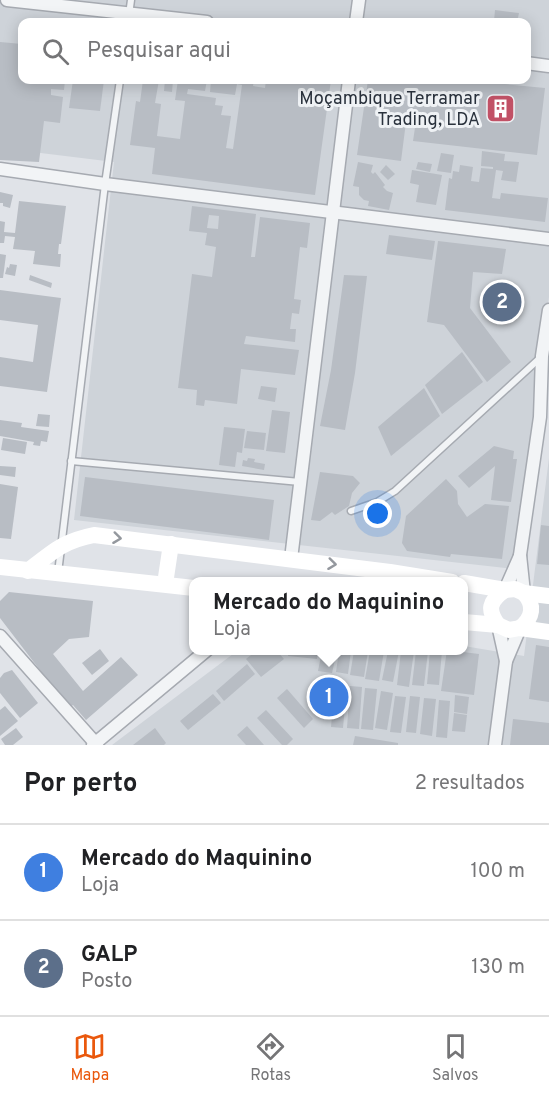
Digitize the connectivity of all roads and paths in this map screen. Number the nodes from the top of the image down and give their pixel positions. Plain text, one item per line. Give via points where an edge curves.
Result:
1 (7, 0) edge
2 (131, 0) edge
3 (359, 0) edge
4 (129, 18) edge
5 (357, 18) edge
6 (531, 64) edge
7 (549, 66) edge
8 (119, 84) edge
9 (349, 84) edge
10 (0, 169) edge
11 (105, 184) junction
12 (333, 211) junction
13 (549, 239) edge
14 (549, 309) edge
15 (542, 356) junction
16 (544, 417) edge
17 (71, 460) junction
18 (300, 482) junction
19 (351, 511) dead end
20 (171, 544) junction
21 (61, 545) junction
22 (520, 555) junction
23 (291, 559) junction
24 (0, 567) edge
25 (28, 571) junction
26 (57, 575) junction
27 (389, 577) edge
28 (165, 584) junction
29 (468, 585) edge
30 (189, 589) edge
31 (505, 590) junction
32 (524, 593) junction
33 (549, 596) edge
34 (468, 622) edge
35 (498, 625) junction
36 (520, 628) junction
37 (549, 632) edge
38 (0, 636) edge
39 (202, 655) edge
40 (506, 661) junction
41 (95, 744) edge
42 (495, 745) edge

1 - 4 street
2 - 4 lane
3 - 5 street
6 - 7 street
8 - 11 lane
9 - 12 street
10 - 11 street
11 - 12 street
11 - 17 lane
12 - 13 street
12 - 18 street
14 - 15 street
15 - 16 street
15 - 19 lane via 395,491
16 - 22 street
17 - 18 lane
17 - 21 lane
18 - 23 street
21 -> 20 street via 94,535
20 - 23 street
20 - 28 street
21 - 25 street
21 - 26 lane
22 - 31 street
22 - 32 street
23 -> 27 street
24 - 25 street
25 - 26 street
26 - 28 street
28 - 30 street
29 - 31 street
31 - 32 street
31 - 35 street via 491,606
32 - 33 street
32 - 36 street via 532,607 527,623
34 - 35 street
35 - 36 street via 509,630
35 - 40 street
36 - 37 street
36 - 40 street
38 - 41 street
39 - 41 street
40 - 42 street

